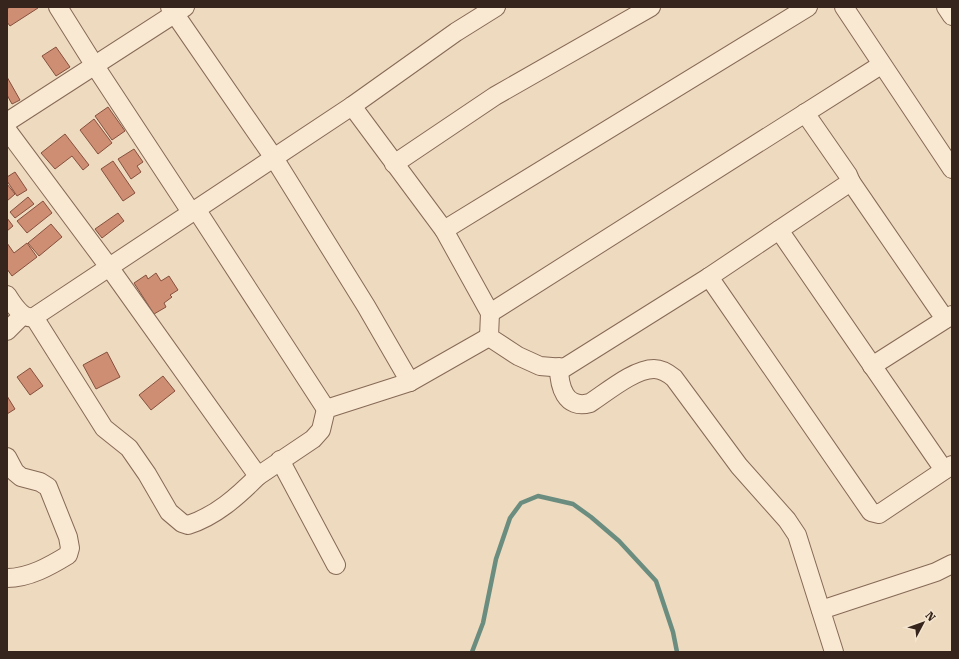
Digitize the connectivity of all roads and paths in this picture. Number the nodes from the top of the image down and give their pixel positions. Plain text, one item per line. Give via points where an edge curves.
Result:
1 (58, 7) edge
2 (496, 7) edge
3 (651, 7) edge
4 (808, 7) edge
5 (844, 7) edge
6 (946, 7) edge
7 (177, 9) edge
8 (952, 16) edge
9 (882, 65) junction
10 (95, 66) junction
11 (352, 106) junction
12 (805, 113) junction
13 (7, 122) edge
14 (7, 130) edge
15 (274, 158) junction
16 (394, 164) junction
17 (952, 170) edge
18 (850, 182) junction
19 (193, 210) junction
20 (444, 230) junction
21 (779, 230) junction
22 (109, 267) junction
23 (709, 277) junction
24 (7, 295) edge
25 (490, 313) junction
26 (28, 316) junction
27 (949, 317) edge
28 (7, 331) edge
29 (489, 337) junction
30 (872, 366) junction
31 (559, 367) junction
32 (410, 382) junction
33 (326, 409) junction
34 (7, 457) edge
35 (280, 460) junction
36 (948, 468) edge
37 (258, 476) junction
38 (952, 564) edge
39 (336, 565) dead end
40 (7, 578) edge
41 (821, 610) junction
42 (834, 652) edge

1 - 10 street
2 - 11 street via 456,32
3 - 16 street via 495,96
4 - 20 street
5 - 9 street
6 - 8 street
7 - 10 street
7 - 15 street
9 - 12 street
9 - 17 street
10 - 13 street
10 - 19 street
11 - 15 street
11 - 16 street
12 - 18 street
12 - 25 street
14 - 22 street
15 - 19 street
15 - 32 street
16 - 20 street
18 - 21 street
18 - 27 street
19 - 22 street
19 - 33 street
20 - 25 street
21 - 23 street
21 - 30 street
22 - 26 street
22 - 37 street
23 - 31 street via 568,366
23 - 36 street via 871,512 879,514
24 - 26 street
25 - 29 street
26 - 28 street
26 - 37 street via 104,428 129,448 147,474 163,505 174,518 188,525 200,521 242,493
27 - 30 street
29 - 31 street via 518,356 540,366
29 - 32 street
30 - 36 street
31 - 41 street via 559,384 564,394 573,403 583,405 644,371 655,369 674,378 716,435 797,535
32 - 33 street
33 - 35 street via 320,430 313,439
34 - 40 street via 15,472 21,477 44,483 48,487 70,548 68,555 54,564 24,576
35 - 37 street
35 - 39 street
38 - 41 street via 936,572
41 - 42 street

